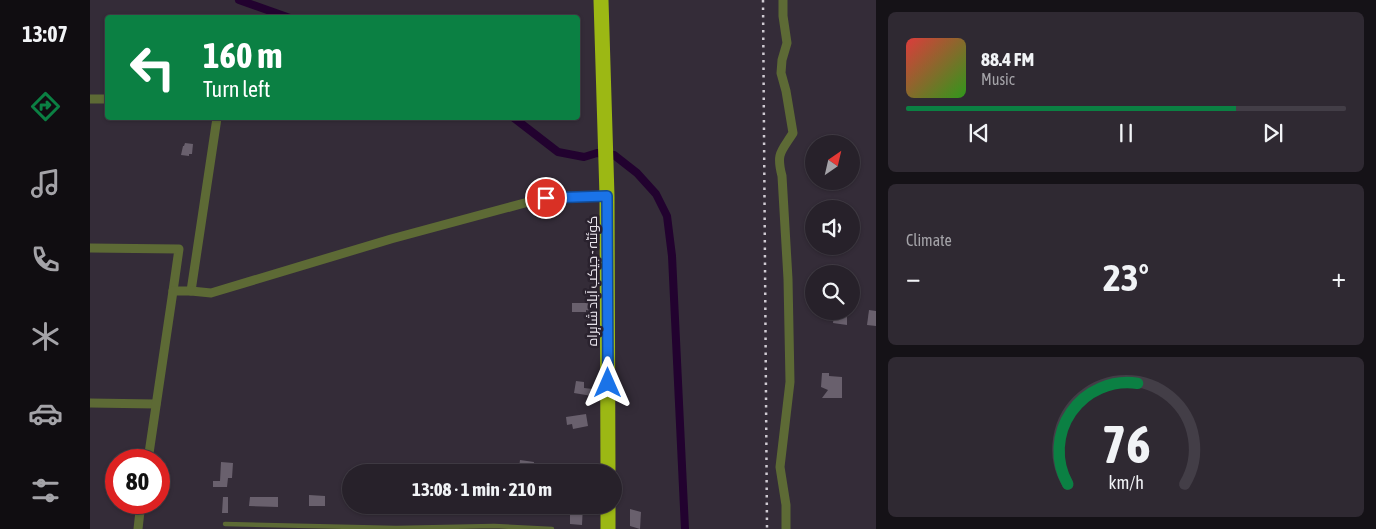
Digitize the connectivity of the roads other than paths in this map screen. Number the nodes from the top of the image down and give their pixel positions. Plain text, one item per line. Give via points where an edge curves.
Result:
1 (602, 0) edge
2 (783, 0) edge
3 (90, 99) edge
4 (105, 99) edge
5 (218, 120) edge
6 (607, 196) junction
7 (90, 248) edge
8 (173, 291) junction
9 (191, 291) junction
10 (90, 403) edge
11 (156, 404) junction
12 (150, 449) edge
13 (608, 464) edge
14 (140, 514) edge
15 (608, 514) edge
16 (225, 524) dead end
17 (138, 529) edge
18 (552, 529) edge
19 (608, 529) edge
20 (786, 529) edge

1 - 6 highway, کوئٹہ - جیکب آباد شاہراہ
2 - 20 street via 787,43 781,72 793,133 781,150 778,162 782,176 788,279 790,382 780,467
3 - 4 street
5 - 9 street
6 - 9 street via 546,198 391,239 211,293
6 - 13 highway, کوئٹہ - جیکب آباد شاہراہ
7 - 8 street via 179,249
8 - 9 street
8 - 11 street
10 - 11 street
11 - 12 street
14 - 17 street
15 - 19 highway
16 - 18 lane

